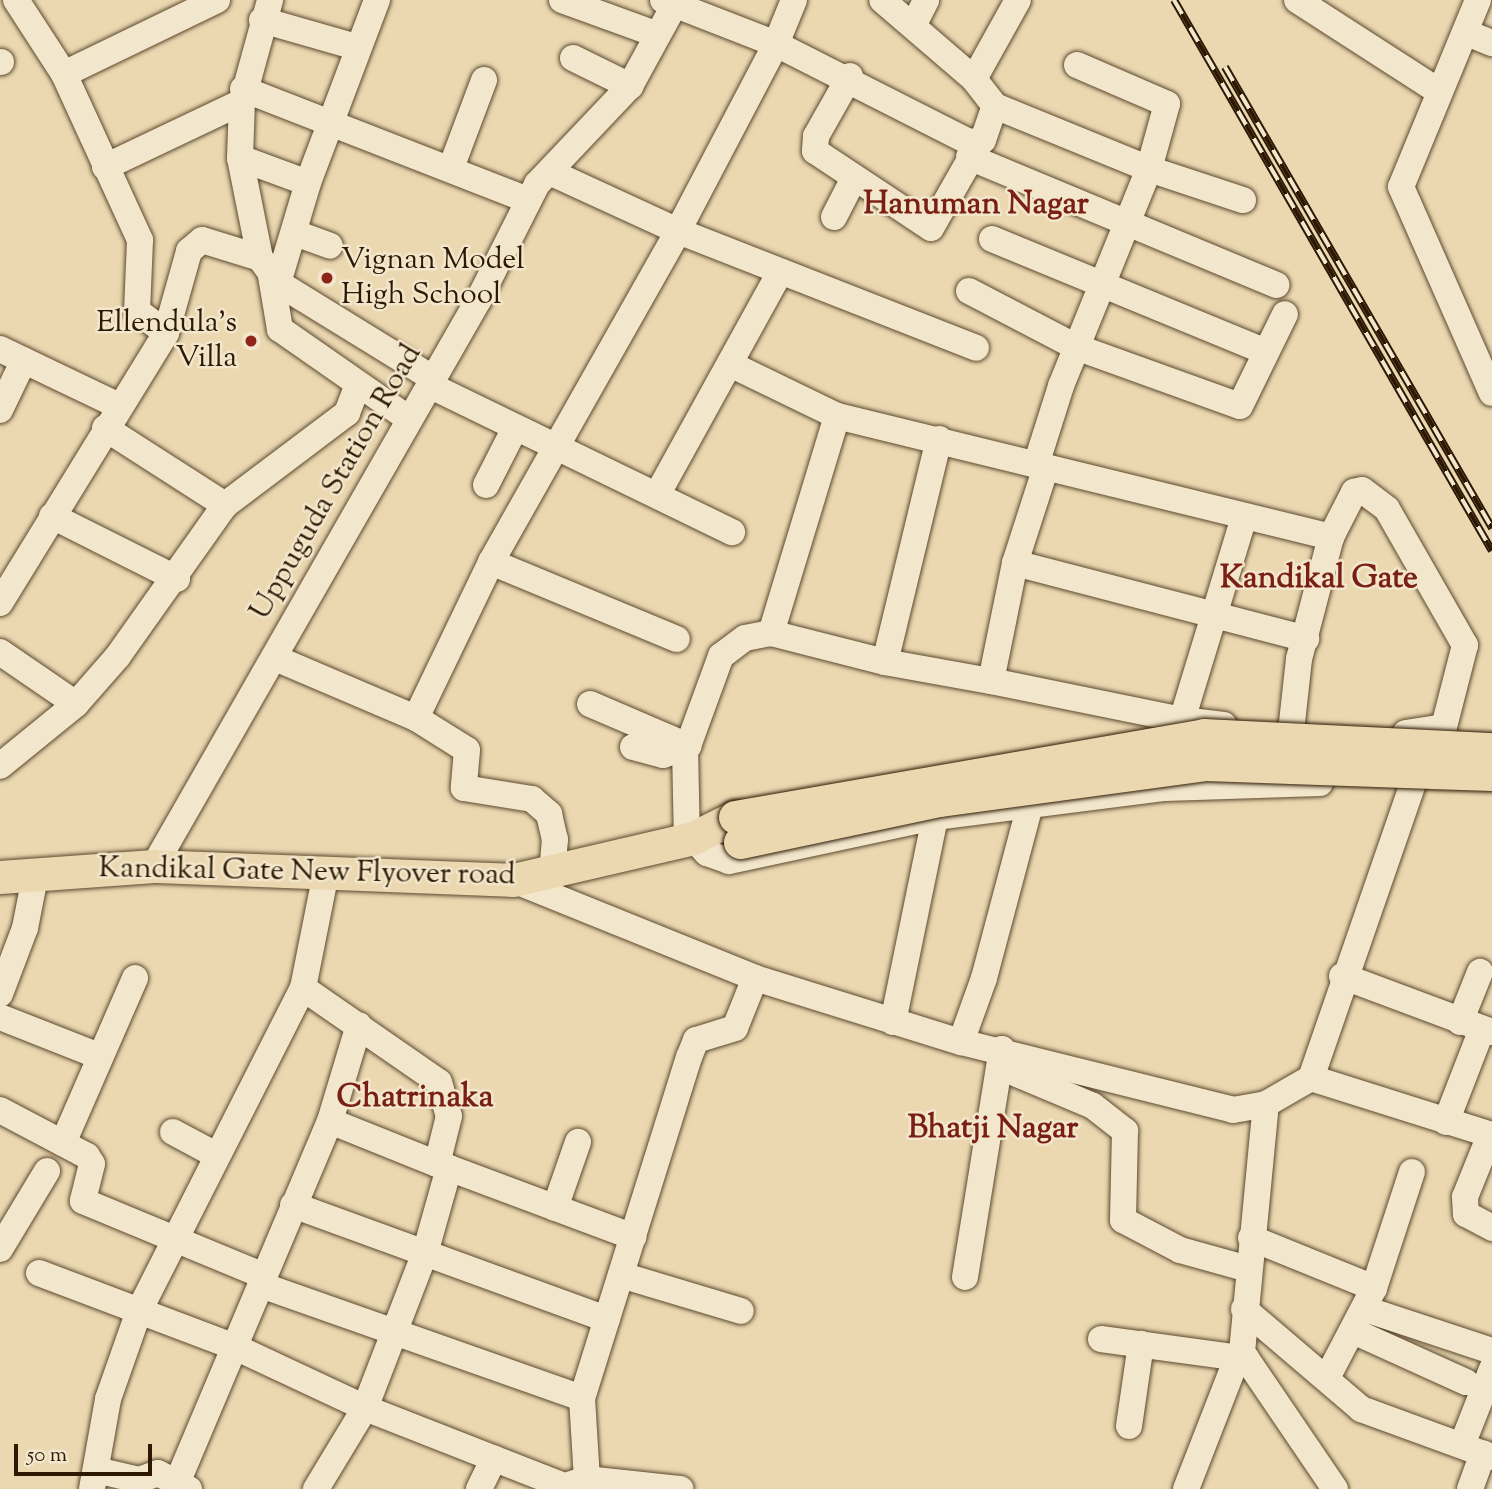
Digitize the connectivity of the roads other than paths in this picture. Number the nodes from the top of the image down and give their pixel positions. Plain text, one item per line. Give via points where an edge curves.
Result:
1 (16, 0) edge
2 (217, 0) edge
3 (377, 0) edge
4 (562, 0) edge
5 (794, 0) edge
6 (882, 0) edge
7 (926, 0) edge
8 (1018, 0) edge
9 (1478, 0) edge
10 (677, 3) edge
11 (1310, 4) edge
12 (266, 10) edge
13 (913, 26) junction
14 (1467, 33) junction
15 (659, 35) junction
16 (1492, 43) edge
17 (776, 44) junction
18 (356, 47) junction
19 (573, 58) dead end
20 (1077, 65) dead end
21 (64, 74) junction
22 (850, 76) junction
23 (974, 79) junction
24 (484, 80) dead end
25 (630, 86) junction
26 (1438, 91) junction
27 (242, 95) junction
28 (995, 106) junction
29 (333, 119) junction
30 (976, 148) junction
31 (240, 158) junction
32 (105, 167) junction
33 (451, 168) junction
34 (1149, 169) junction
35 (550, 172) junction
36 (853, 180) junction
37 (308, 183) junction
38 (528, 200) junction
39 (1243, 200) dead end
40 (834, 217) dead end
41 (1125, 227) junction
42 (678, 231) junction
43 (295, 233) junction
44 (992, 239) dead end
45 (330, 246) dead end
46 (270, 272) junction
47 (779, 274) junction
48 (1101, 285) junction
49 (1276, 285) dead end
50 (969, 291) dead end
51 (1285, 314) dead end
52 (166, 334) junction
53 (1076, 347) junction
54 (976, 348) dead end
55 (0, 349) edge
56 (1266, 352) junction
57 (24, 360) junction
58 (730, 364) junction
59 (1490, 378) edge
60 (432, 382) junction
61 (357, 387) junction
62 (0, 410) edge
63 (837, 416) junction
64 (112, 417) junction
65 (409, 419) junction
66 (515, 428) junction
67 (939, 439) junction
68 (554, 447) junction
69 (1041, 466) junction
70 (486, 485) dead end
71 (657, 495) junction
72 (225, 505) junction
73 (52, 516) junction
74 (1244, 517) junction
75 (732, 532) dead end
76 (1331, 537) junction
77 (491, 562) junction
78 (1015, 563) junction
79 (177, 579) junction
80 (0, 603) edge
81 (1213, 619) junction
82 (771, 633) junction
83 (677, 639) dead end
84 (1306, 639) junction
85 (0, 652) edge
86 (275, 659) junction
87 (886, 662) junction
88 (991, 681) junction
89 (76, 704) junction
90 (590, 704) dead end
91 (416, 718) junction
92 (1182, 720) junction
93 (1291, 732) junction
94 (1431, 733) junction
95 (633, 747) dead end
96 (687, 747) junction
97 (1492, 749) edge
98 (0, 766) edge
99 (1492, 774) edge
100 (1410, 787) junction
101 (1029, 808) junction
102 (936, 817) junction
103 (737, 830) junction
104 (690, 839) junction
105 (153, 866) junction
106 (552, 871) junction
107 (36, 872) junction
108 (326, 873) junction
109 (0, 877) edge
110 (513, 880) junction
111 (1480, 972) dead end
112 (1342, 976) junction
113 (135, 978) dead end
114 (755, 978) junction
115 (303, 988) junction
116 (0, 994) edge
117 (0, 1017) edge
118 (893, 1022) junction
119 (359, 1025) junction
120 (1478, 1028) edge
121 (961, 1042) junction
122 (1002, 1049) junction
123 (99, 1056) junction
124 (1311, 1078) junction
125 (1266, 1104) junction
126 (0, 1110) edge
127 (330, 1121) junction
128 (1446, 1122) junction
129 (173, 1132) dead end
130 (1491, 1135) edge
131 (578, 1142) dead end
132 (63, 1143) junction
133 (216, 1155) junction
134 (443, 1166) junction
135 (47, 1171) dead end
136 (1412, 1172) dead end
137 (293, 1205) junction
138 (555, 1208) junction
139 (1492, 1228) edge
140 (634, 1237) junction
141 (1251, 1238) junction
142 (174, 1242) junction
143 (0, 1249) edge
144 (426, 1250) junction
145 (1248, 1269) junction
146 (39, 1273) dead end
147 (621, 1275) junction
148 (965, 1277) dead end
149 (262, 1281) junction
150 (1244, 1309) junction
151 (1364, 1309) junction
152 (139, 1311) junction
153 (741, 1311) dead end
154 (607, 1319) junction
155 (394, 1334) junction
156 (1101, 1339) dead end
157 (1285, 1341) junction
158 (1141, 1345) junction
159 (235, 1347) junction
160 (1492, 1351) edge
161 (1247, 1364) junction
162 (1492, 1369) edge
163 (1328, 1376) junction
164 (1466, 1382) dead end
165 (582, 1398) junction
166 (365, 1408) junction
167 (1129, 1426) dead end
168 (1479, 1452) edge
169 (494, 1458) junction
170 (94, 1479) edge
171 (134, 1485) edge
172 (572, 1485) edge
173 (183, 1486) edge
174 (316, 1489) edge
175 (479, 1489) edge
176 (680, 1489) edge
177 (1185, 1489) edge
178 (1335, 1489) edge
179 (1470, 1489) edge

1 - 21 street
2 - 21 street
3 - 18 street
4 - 15 street
5 - 17 street
6 - 13 street
7 - 13 street
8 - 23 street
9 - 14 street
10 - 15 street, Uppuguda Station Road
10 - 17 street
11 - 26 street
12 - 18 street
12 - 27 street
13 - 23 street
14 - 16 street
14 - 26 street via 1449,81
15 - 25 street, Uppuguda Station Road
17 - 22 street
17 - 42 street
18 - 29 street
19 - 25 street
20 - 34 street via 1167,104
21 - 32 street
22 - 30 street
22 - 36 street via 816,136 815,151
23 - 28 street
24 - 33 street
25 - 35 street, Uppuguda Station Road
26 - 59 street via 1401,187
27 - 29 street
27 - 31 street
27 - 32 street
28 - 30 street
28 - 34 street
29 - 33 street
29 - 37 street
30 - 36 street via 927,237
30 - 41 street
31 - 37 street
31 - 46 street
32 - 52 street via 140,240 137,312
33 - 38 street
34 - 39 street
34 - 41 street
35 - 38 street, Uppuguda Station Road
35 - 42 street
36 - 40 street
37 - 43 street
38 - 60 street, Uppuguda Station Road
41 - 48 street
41 - 49 street
42 - 47 street
42 - 68 street
43 - 45 street
43 - 46 street
44 - 48 street
46 - 52 street via 202,240 189,251
46 - 60 street
46 - 61 street via 280,329
47 - 54 street
47 - 58 street
48 - 53 street
48 - 56 street
50 - 53 street
51 - 56 street
52 - 64 street
53 - 56 street via 1240,406
53 - 69 street
55 - 57 street
57 - 62 street
57 - 64 street
58 - 63 street
58 - 71 street
60 - 65 street, Uppuguda Station Road
60 - 66 street
61 - 65 street
61 - 72 street via 347,413
63 - 67 street
63 - 82 street
64 - 72 street
64 - 73 street
65 - 86 street, Uppuguda Station Road
66 - 68 street
66 - 70 street
67 - 69 street
67 - 87 street
68 - 71 street
68 - 77 street
69 - 74 street
69 - 78 street
71 - 75 street
72 - 79 street
73 - 79 street
73 - 80 street
74 - 76 street
74 - 81 street
76 - 84 street
76 - 94 street via 1354,492 1362,490 1387,509 1465,645 1444,727
77 - 83 street
77 - 91 street
78 - 81 street
78 - 88 street
79 - 89 street
81 - 84 street
81 - 92 street
82 - 87 street
82 - 96 street via 744,638 721,656
84 - 93 street
85 - 89 street
86 - 91 street
86 - 105 street, Uppuguda Station Road
87 - 88 street
88 - 92 street
89 - 98 street
90 - 96 street
91 - 106 street via 467,750 463,780 471,804 532,799 549,814 555,839
92 - 93 street
93 - 94 street
94 - 100 street
95 - 96 street via 663,755
96 - 104 street
97 - 103 main road, bridge via 1204,735
99 - 103 main road, bridge via 1205,764
100 - 101 street via 1165,788
100 - 112 street
101 - 102 street
101 - 121 street via 984,978
102 - 104 street via 729,861 707,853
102 - 118 street
103 - 104 main road, Kandikal Gate New Flyover road
104 - 106 main road, Kandikal Gate New Flyover road
105 - 107 main road, Kandikal Gate New Flyover road
105 - 108 main road, Kandikal Gate New Flyover road
106 - 110 main road, Kandikal Gate New Flyover road
107 - 109 main road, Kandikal Gate New Flyover road
107 - 116 street via 25,928
108 - 110 main road, Kandikal Gate New Flyover road
108 - 115 street
110 - 114 street
111 - 120 street
112 - 120 street
112 - 124 street
113 - 123 street
114 - 118 street
114 - 140 street via 735,1028 696,1040
115 - 119 street
115 - 133 street via 248,1107
117 - 123 street
118 - 121 street
119 - 127 street
119 - 134 street via 439,1082 449,1116
120 - 128 street
121 - 122 street
122 - 125 street via 1233,1110
122 - 145 street via 1017,1074 1093,1106 1125,1131 1123,1220 1180,1250
122 - 148 street
123 - 132 street
124 - 125 street
124 - 128 street
125 - 141 street
126 - 132 street
127 - 134 street
127 - 137 street
128 - 130 street
129 - 133 street
130 - 139 street via 1465,1196 1466,1214
131 - 138 street
132 - 142 street via 92,1164 83,1201
133 - 142 street
134 - 138 street
134 - 144 street
135 - 143 street
136 - 151 street
137 - 144 street
137 - 149 street
138 - 140 street
140 - 147 street
141 - 145 street
141 - 151 street
142 - 149 street
142 - 152 street
144 - 154 street
144 - 155 street
145 - 150 street
146 - 152 street
147 - 153 street
147 - 154 street
149 - 155 street
149 - 159 street
150 - 157 street
150 - 161 street
151 - 160 street
151 - 163 street
151 - 164 street
152 - 159 street
152 - 170 street via 108,1399
154 - 165 street
155 - 165 street
155 - 166 street
156 - 158 street
157 - 161 street
157 - 163 street
158 - 161 street
158 - 167 street
159 - 166 street
159 - 173 street
161 - 177 street
161 - 178 street
162 - 168 street
163 - 168 street via 1361,1409
165 - 172 street
166 - 169 street
166 - 174 street
168 - 179 street
169 - 172 street
169 - 175 street
170 - 171 street
171 - 173 street via 158,1473
172 - 176 street

